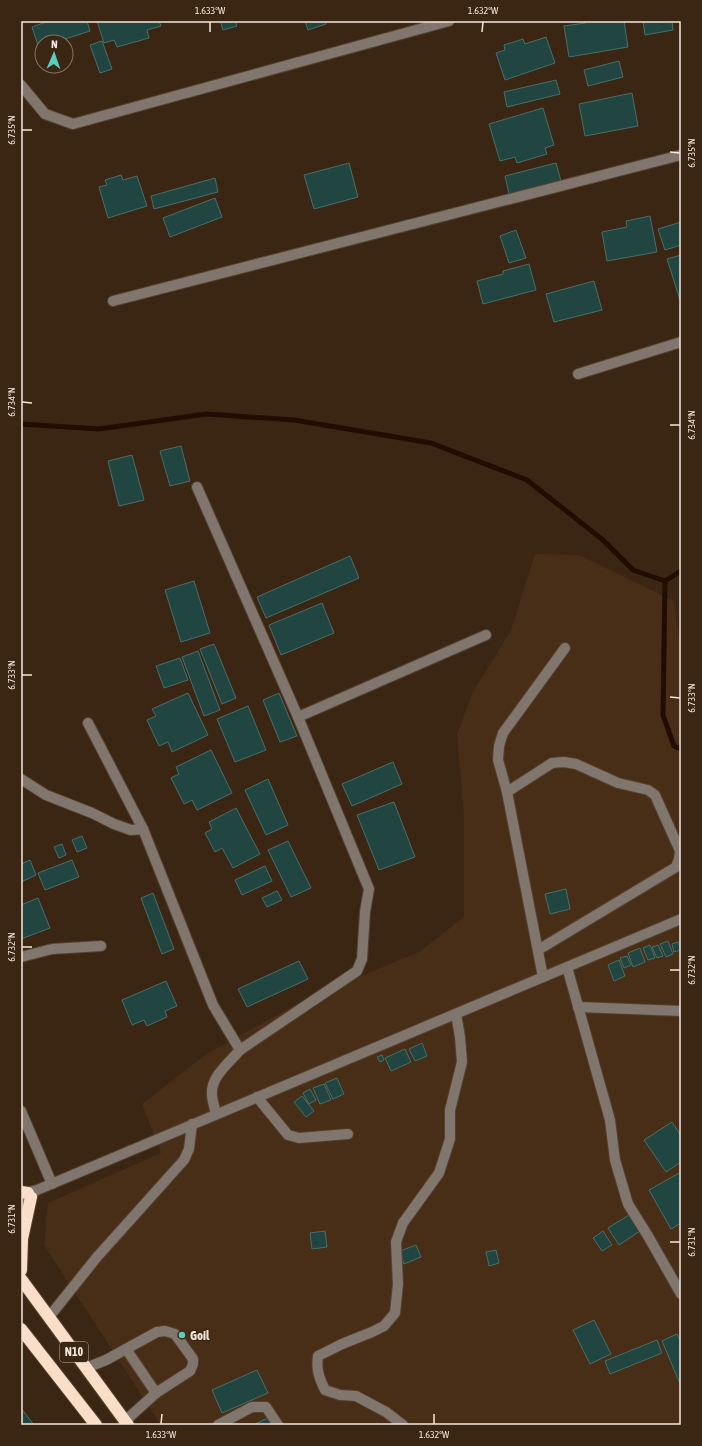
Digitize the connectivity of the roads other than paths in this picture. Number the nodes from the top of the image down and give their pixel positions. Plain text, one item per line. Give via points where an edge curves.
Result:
1 (449, 21) edge
2 (21, 85) edge
3 (681, 155) edge
4 (113, 301) dead end
5 (681, 342) edge
6 (578, 374) dead end
7 (197, 487) dead end
8 (486, 636) dead end
9 (565, 648) dead end
10 (298, 717) junction
11 (88, 723) dead end
12 (21, 779) edge
13 (507, 792) junction
14 (143, 829) junction
15 (681, 919) edge
16 (101, 946) dead end
17 (538, 950) junction
18 (21, 957) edge
19 (567, 967) junction
20 (543, 977) junction
21 (578, 1007) junction
22 (681, 1011) edge
23 (456, 1014) junction
24 (240, 1050) junction
25 (258, 1097) junction
26 (21, 1111) edge
27 (216, 1114) junction
28 (192, 1124) junction
29 (348, 1134) dead end
30 (52, 1184) junction
31 (28, 1193) edge
32 (21, 1206) edge
33 (21, 1270) edge
34 (21, 1279) edge
35 (681, 1294) edge
36 (49, 1318) junction
37 (21, 1329) edge
38 (126, 1349) junction
39 (86, 1368) junction
40 (156, 1393) junction
41 (126, 1423) edge
42 (96, 1425) edge
43 (218, 1425) edge
44 (278, 1425) edge
45 (402, 1425) edge

1 - 2 street via 73,124 44,114
3 - 4 street
5 - 6 street
7 - 10 street
8 - 10 street
9 - 13 street via 503,733 498,760
10 - 24 street via 369,889 362,959 357,971
11 - 14 street
12 - 14 street via 46,795 114,824 132,830
13 - 17 street
13 - 17 street via 552,763 576,764 618,783 648,790 655,795 680,851 676,867
14 - 24 street via 213,1005
15 - 19 street
16 - 18 street via 52,949
17 - 20 street
19 - 20 street
19 - 21 street
20 - 23 street
21 - 22 street
21 - 35 street via 610,1120 616,1160 628,1204
23 - 25 street
23 - 45 street via 462,1062 450,1110 450,1139 439,1173 403,1222 396,1242 398,1284 395,1313 384,1326 318,1356 316,1365 325,1390 340,1395 356,1396 386,1412
24 - 27 street via 218,1075 213,1085 211,1094
25 - 27 street
25 - 29 street via 288,1136 299,1138
26 - 30 street
27 - 28 street
28 - 30 street
28 - 36 street via 189,1149 184,1160 98,1257
30 - 31 street
31 - 32 street
31 - 33 highway
34 - 36 highway, N10
36 - 39 highway, N10
37 - 42 highway, N10
38 - 39 street
38 - 40 street
38 - 40 street via 158,1332 171,1332 193,1359 190,1371
39 - 41 highway, N10
40 - 41 street
43 - 44 street via 252,1407 266,1407

